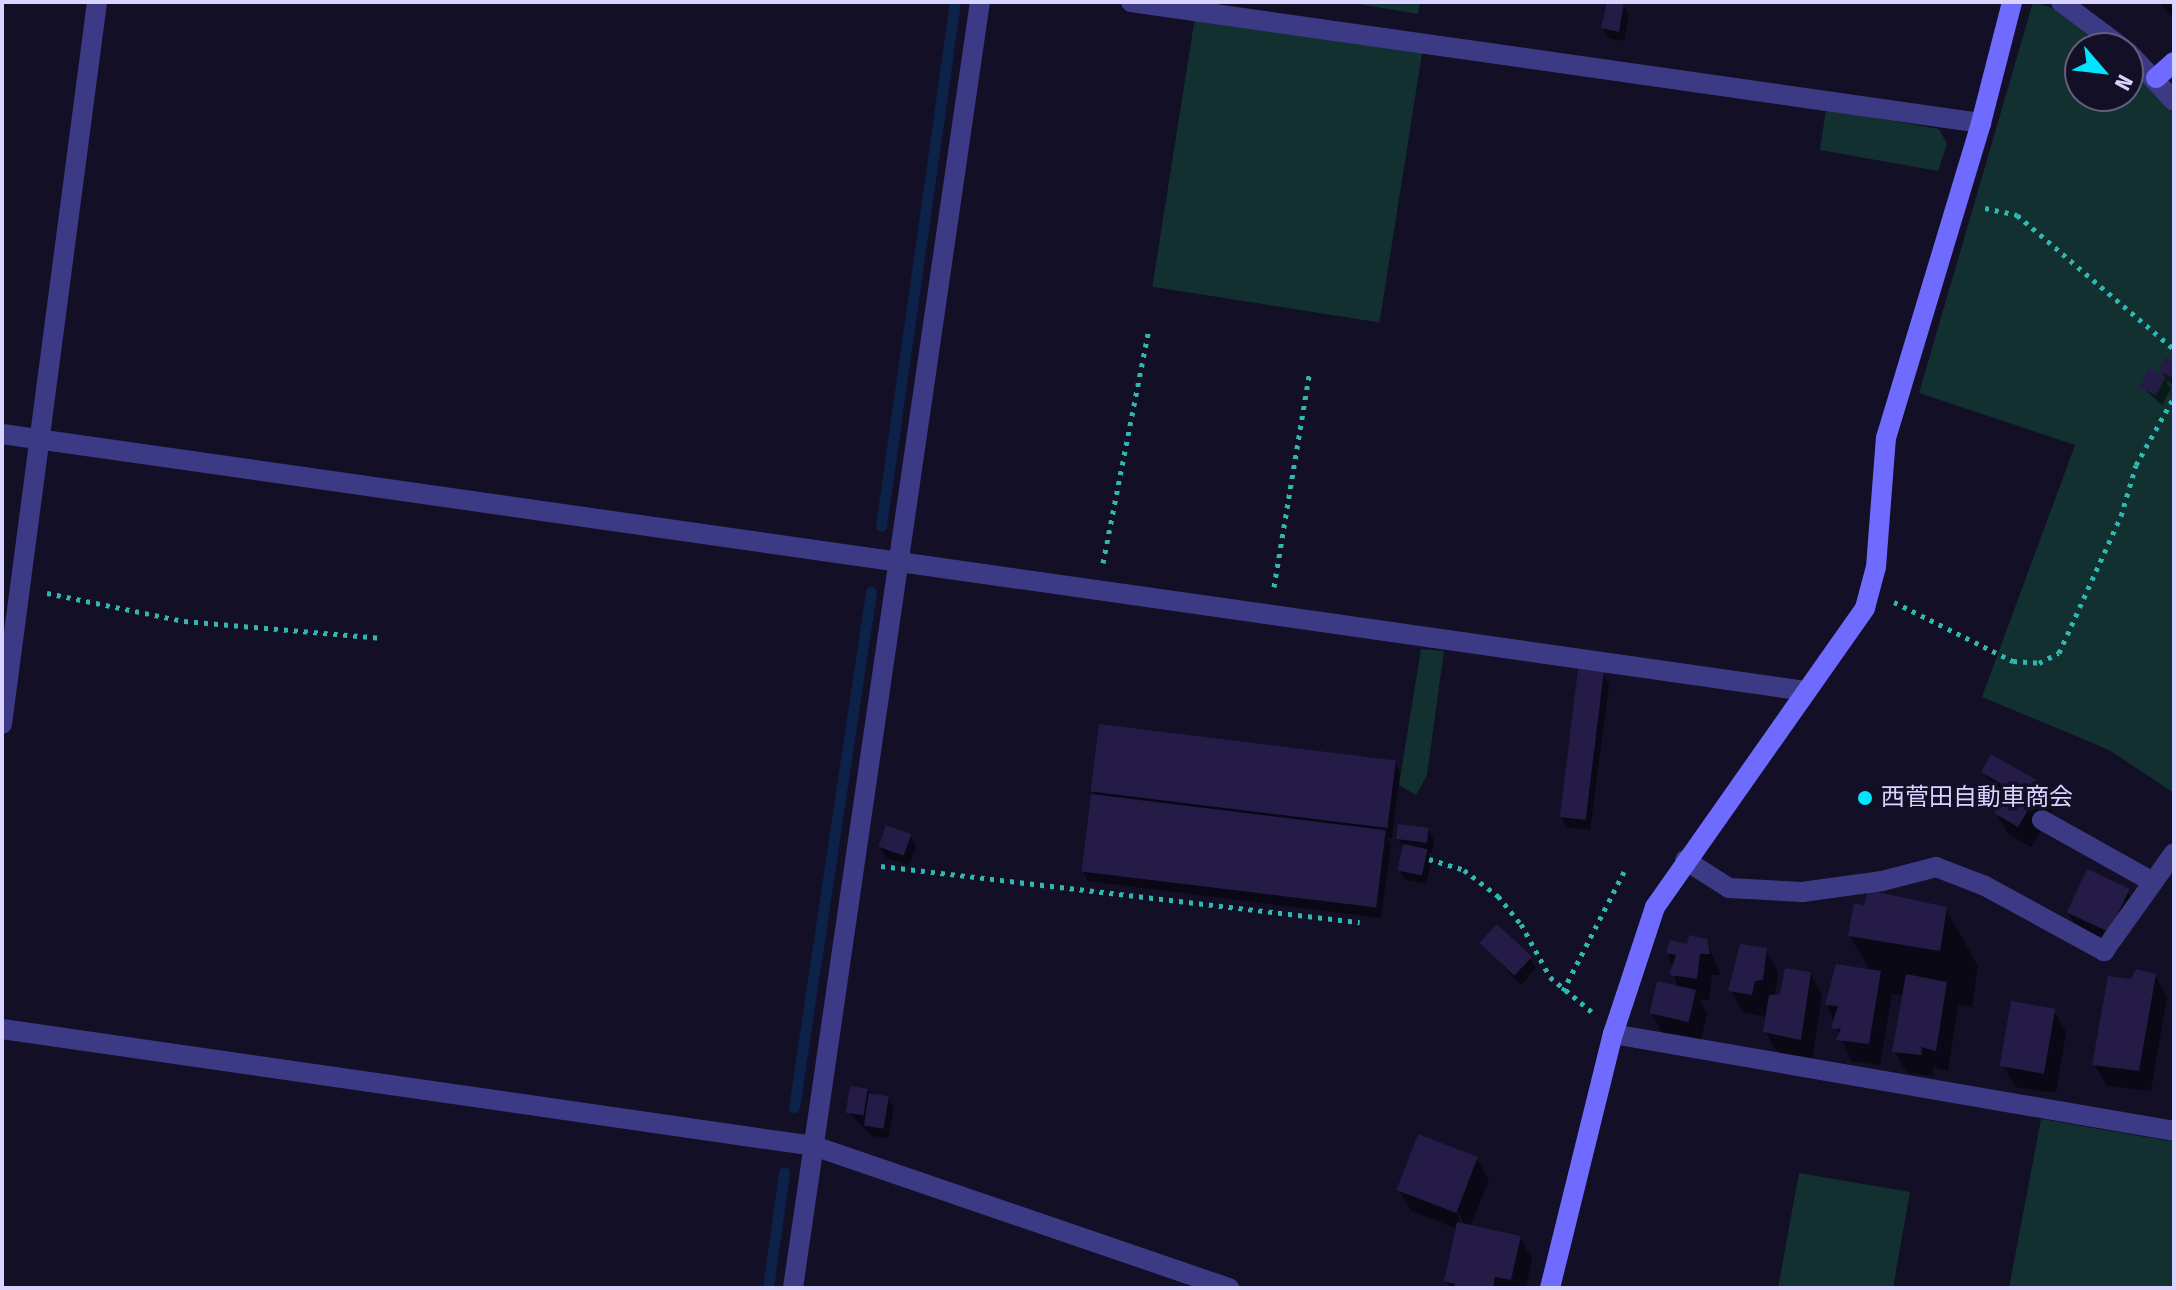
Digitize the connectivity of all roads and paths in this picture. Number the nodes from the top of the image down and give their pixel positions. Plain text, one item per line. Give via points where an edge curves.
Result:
1 (97, 2) edge
2 (980, 2) edge
3 (1131, 2) edge
4 (2012, 2) edge
5 (2061, 2) edge
6 (2101, 32) edge
7 (2174, 62) edge
8 (2144, 67) edge
9 (2156, 78) junction
10 (2174, 101) edge
11 (1981, 123) junction
12 (1958, 201) junction
13 (1149, 329) dead end
14 (2174, 349) edge
15 (1309, 375) dead end
16 (2174, 397) edge
17 (2, 434) edge
18 (40, 439) junction
19 (897, 563) junction
20 (23, 588) junction
21 (1097, 591) junction
22 (1870, 592) junction
23 (1269, 615) junction
24 (382, 638) dead end
25 (1805, 691) junction
26 (2, 724) edge
27 (2042, 820) dead end
28 (2174, 853) edge
29 (1429, 859) dead end
30 (1685, 860) junction
31 (853, 863) junction
32 (1624, 872) dead end
33 (2153, 882) junction
34 (1360, 922) dead end
35 (1563, 991) junction
36 (2, 1029) edge
37 (1613, 1034) junction
38 (2174, 1131) edge
39 (814, 1146) junction
40 (793, 1288) edge
41 (1229, 1288) edge
42 (1550, 1288) edge

1 - 18 street
2 - 19 street
3 - 11 street
4 - 11 street
5 - 6 street
7 - 9 street
8 - 9 street
9 - 10 street
11 - 12 street
12 - 14 path via 2017,215
12 - 22 street via 1886,438
13 - 21 path
15 - 23 path
16 - 22 path via 2136,465 2121,516 2059,653 2039,663 2013,661
17 - 18 street
18 - 19 street
18 - 20 street
19 - 21 street
19 - 31 street
20 - 24 path via 184,621
20 - 26 street
21 - 23 street
22 - 25 street via 1847,638
23 - 25 street
25 - 30 street
27 - 33 street
28 - 33 street
29 - 35 path via 1464,870 1498,896
30 - 33 street via 1729,888 1802,892 1936,867 1985,886 2104,951
30 - 37 street via 1655,907
31 - 34 path
31 - 39 street
32 - 35 path
35 - 37 path
36 - 39 street
37 - 38 street
37 - 42 street
39 - 40 street
39 - 41 street

